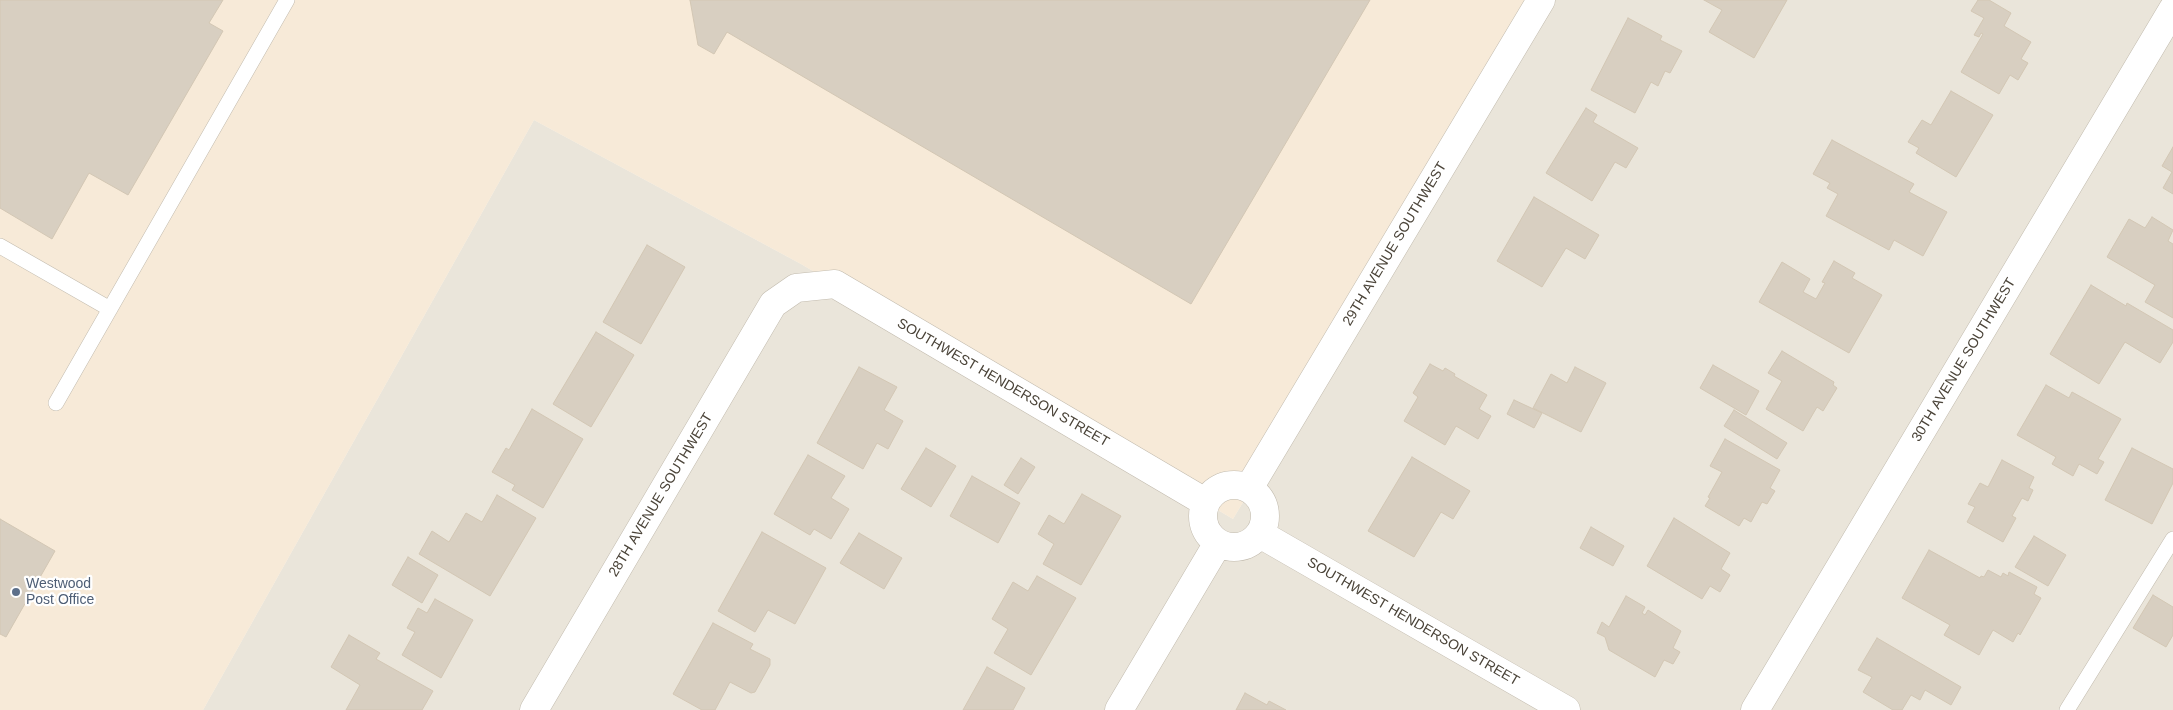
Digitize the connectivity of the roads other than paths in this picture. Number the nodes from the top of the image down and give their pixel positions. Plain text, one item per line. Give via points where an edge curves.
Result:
1 (287, 0) edge
2 (1541, 0) edge
3 (2173, 9) edge
4 (0, 246) edge
5 (796, 288) joint
6 (110, 309) junction
7 (56, 403) dead end
8 (1249, 488) junction
9 (1205, 502) junction
10 (1260, 534) junction
11 (2173, 539) edge
12 (1218, 543) junction
13 (534, 710) edge
14 (1119, 710) edge
15 (1566, 710) edge
16 (1755, 710) edge
17 (2067, 710) edge

1 - 6 lane
2 - 8 street, 29TH AVENUE SOUTHWEST
3 - 16 street, 30TH AVENUE SOUTHWEST
4 - 6 lane
5 - 9 street, SOUTHWEST HENDERSON STREET via 835,284
5 - 13 street, 28TH AVENUE SOUTHWEST via 773,304
6 - 7 lane
8 - 9 street via 1229,484 1211,494
8 - 10 street via 1264,508 1264,525
9 - 12 street via 1202,522
10 - 12 street via 1242,546
10 - 15 street, SOUTHWEST HENDERSON STREET
11 - 17 lane
12 - 14 street

